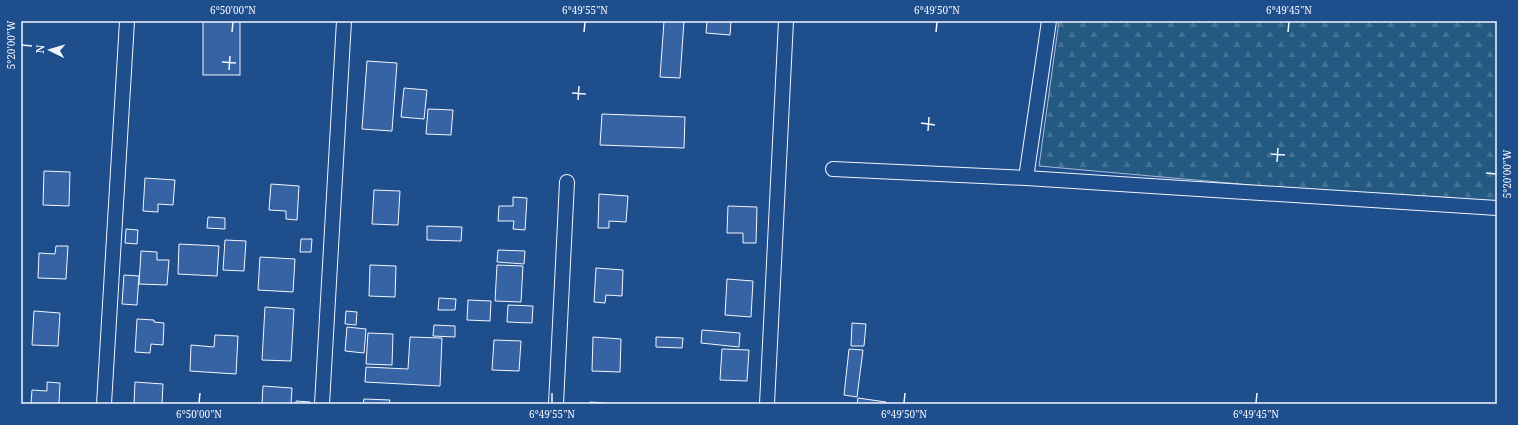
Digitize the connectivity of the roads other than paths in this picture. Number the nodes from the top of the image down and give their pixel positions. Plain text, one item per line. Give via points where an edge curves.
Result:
1 (127, 21) edge
2 (344, 21) edge
3 (786, 21) edge
4 (1049, 21) edge
5 (833, 169) dead end
6 (1026, 178) junction
7 (567, 182) dead end
8 (1497, 208) edge
9 (104, 404) edge
10 (322, 404) edge
11 (556, 404) edge
12 (767, 404) edge

1 - 9 street
2 - 10 street
3 - 12 street
4 - 6 street
5 - 6 street
6 - 8 street
7 - 11 street

